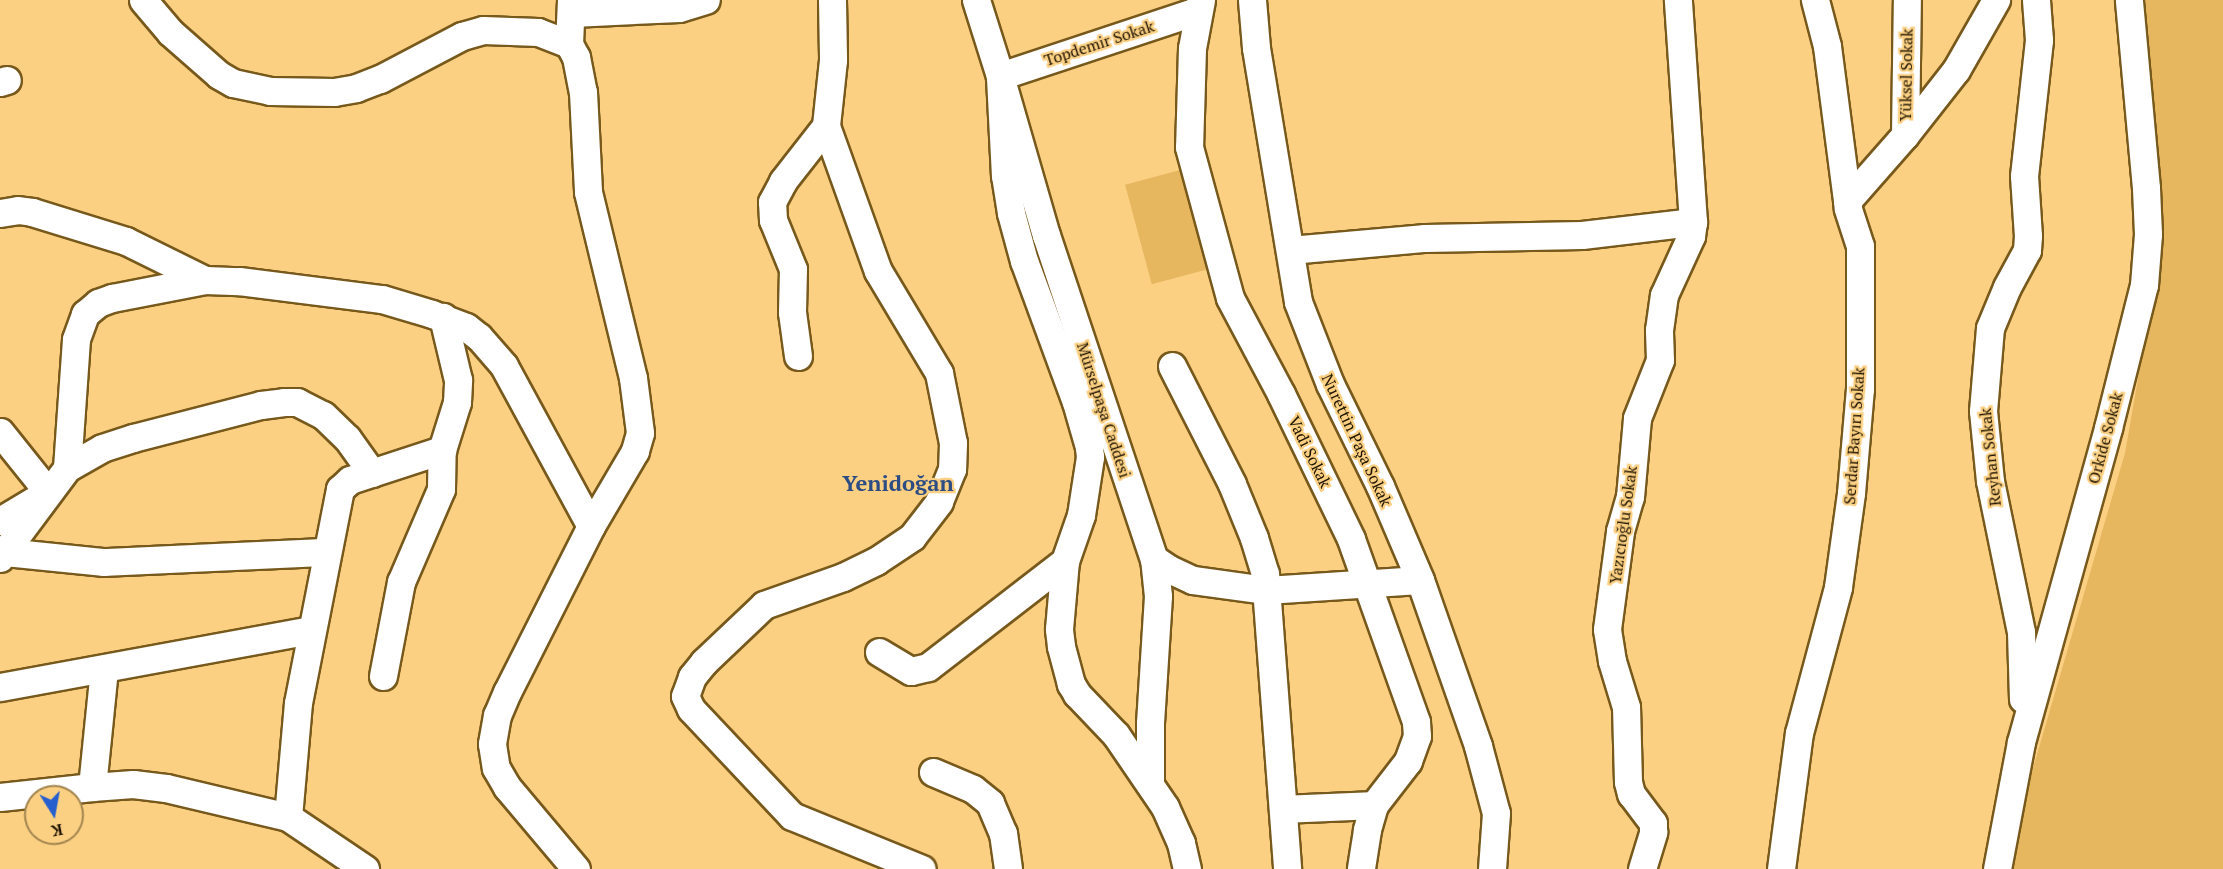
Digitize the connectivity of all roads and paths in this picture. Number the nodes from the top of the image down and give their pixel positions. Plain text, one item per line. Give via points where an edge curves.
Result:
1 (142, 0) edge
2 (706, 0) edge
3 (832, 0) edge
4 (976, 0) edge
5 (1252, 0) edge
6 (1678, 0) edge
7 (1815, 0) edge
8 (1907, 0) edge
9 (1996, 0) edge
10 (2036, 0) edge
11 (2129, 0) edge
12 (1199, 5) edge
13 (571, 6) edge
14 (569, 44) junction
15 (1000, 76) junction
16 (826, 126) junction
17 (1905, 135) junction
18 (1847, 201) junction
19 (0, 213) edge
20 (1693, 222) junction
21 (1290, 250) junction
22 (205, 280) junction
23 (443, 318) junction
24 (798, 356) dead end
25 (1172, 366) dead end
26 (0, 432) edge
27 (442, 450) junction
28 (67, 468) junction
29 (372, 473) junction
30 (48, 492) junction
31 (0, 521) edge
32 (591, 526) junction
33 (326, 552) junction
34 (2, 555) edge
35 (1154, 559) junction
36 (1065, 561) junction
37 (1420, 580) junction
38 (1366, 584) junction
39 (1266, 590) junction
40 (310, 630) junction
41 (879, 652) dead end
42 (104, 669) junction
43 (383, 676) dead end
44 (0, 687) edge
45 (2021, 742) junction
46 (933, 772) dead end
47 (1150, 782) junction
48 (92, 787) junction
49 (1, 800) edge
50 (1374, 805) junction
51 (1283, 809) junction
52 (288, 817) junction
53 (365, 869) edge
54 (576, 869) edge
55 (922, 869) edge
56 (1008, 869) edge
57 (1187, 869) edge
58 (1287, 869) edge
59 (1361, 869) edge
60 (1492, 869) edge
61 (1642, 869) edge
62 (1781, 869) edge
63 (1997, 869) edge

1 - 14 street via 170,32 219,75 232,83 270,91 334,92 356,88 462,36 483,30 538,33
2 - 13 street via 679,8
3 - 16 street via 833,60
4 - 15 street, Mürselpaşa Caddesi
5 - 21 street, Nurettin Paşa Sokak via 1256,48
6 - 20 street, Yazıcıoğlu Sokak
7 - 18 street, Serdar Bayırı Sokak via 1827,46
8 - 17 street, Yüksel Sokak
9 - 17 street via 1956,70
10 - 45 street, Reyhan Sokak via 2039,40 2024,176 2027,250 1990,328 1983,411 1990,481 2021,632
11 - 45 street, Orkide Sokak via 2146,188 2144,285 2106,439
12 - 15 street, Topdemir Sokak
12 - 38 street, Vadi Sokak via 1192,48 1189,147 1230,298 1321,474 1351,539
13 - 14 street
14 - 32 street via 576,57 583,92 593,219 624,338 639,422 635,451
15 - 35 street, Mürselpaşa Caddesi via 1046,235
15 - 36 street via 1005,176 1011,213 1089,447 1081,515
16 - 24 street via 783,181 772,202 773,220 793,269 792,312
16 - 55 street via 878,271 939,373 953,443 948,484 925,524 899,547 843,577 764,605 704,662 692,677 685,696 691,709 792,816
17 - 18 street, Yüksel Sokak
18 - 62 street, Serdar Bayırı Sokak via 1860,246 1860,389 1853,476 1834,609 1799,733
19 - 22 street via 32,212 126,240
20 - 21 street via 1582,235 1425,238
20 - 61 street, Yazıcıoğlu Sokak via 1691,236 1664,295 1660,360 1637,418 1630,497 1620,531 1608,628 1612,660 1626,707 1628,782 1631,794 1653,823
21 - 37 street, Nurettin Paşa Sokak via 1298,302 1316,349
22 - 23 street via 382,299
22 - 28 street via 112,298 90,308 76,339
23 - 27 street via 458,391
23 - 32 street via 479,337 504,366
25 - 39 street via 1241,505 1260,555
26 - 30 street
27 - 29 street
27 - 43 street via 441,489 401,582
28 - 29 street via 102,448 133,438 261,405 297,402 323,415 347,438
28 - 30 street
29 - 33 street via 350,480 340,489
30 - 31 street
30 - 34 street
32 - 54 street via 507,692 497,715 492,744 496,768 507,787
33 - 34 street via 113,562
33 - 40 street
35 - 39 street via 1193,579
35 - 47 street, Mürselpaşa Caddesi via 1158,596
36 - 41 street via 928,668 911,671
36 - 47 street via 1059,629 1071,684 1116,735
37 - 38 street
37 - 60 street, Nurettin Paşa Sokak via 1491,788 1496,834
38 - 39 street
38 - 50 street, Vadi Sokak via 1418,736 1408,761
39 - 51 street
40 - 42 street
40 - 52 street via 293,736
42 - 44 street
42 - 48 street
45 - 63 street, Orkide Sokak
46 - 56 street via 973,789 990,803 1003,833
47 - 57 street via 1181,843
48 - 49 street
48 - 52 street via 133,784 166,788
50 - 51 street
50 - 59 street
51 - 58 street
52 - 53 street

